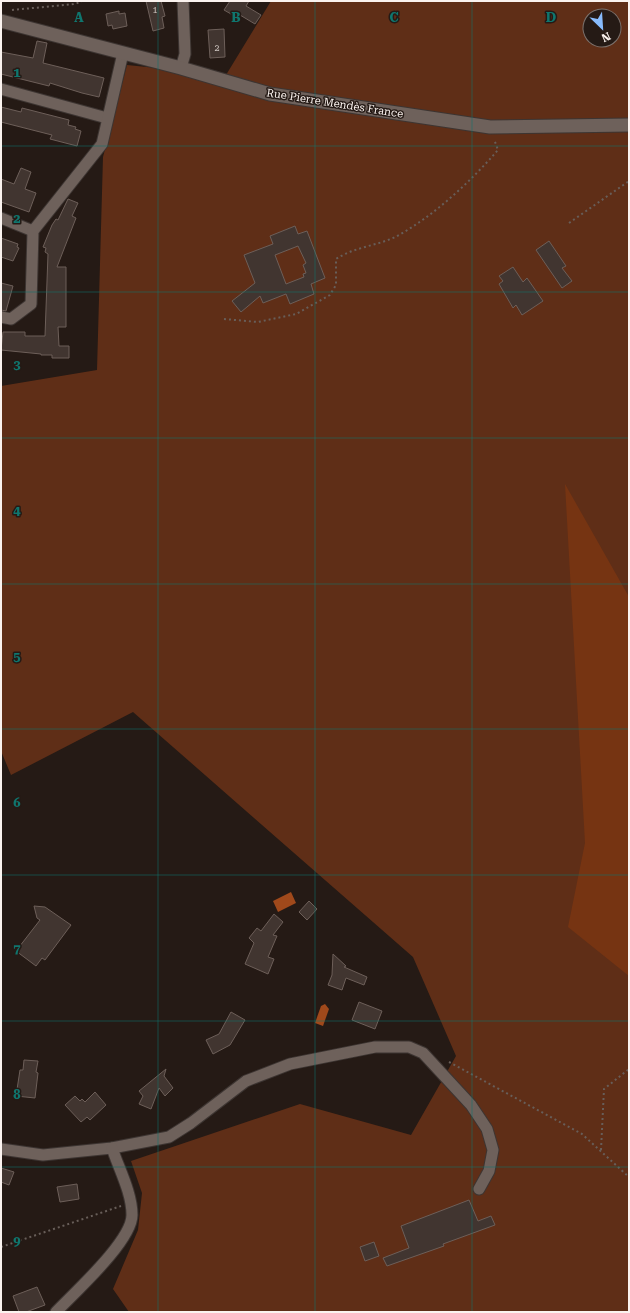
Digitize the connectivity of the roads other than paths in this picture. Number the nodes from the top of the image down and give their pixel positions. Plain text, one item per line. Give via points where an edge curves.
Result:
1 (183, 1) edge
2 (1, 21) edge
3 (123, 53) junction
4 (181, 68) junction
5 (1, 89) edge
6 (108, 118) junction
7 (629, 125) edge
8 (1, 218) edge
9 (33, 232) junction
10 (1, 317) edge
11 (112, 1148) junction
12 (1, 1149) edge
13 (479, 1189) dead end
14 (56, 1312) edge

1 - 4 street via 185,54
2 - 3 street, Rue Pierre Mendès France
3 - 4 street, Rue Pierre Mendès France
3 - 6 street
4 - 7 street, Rue Pierre Mendès France via 270,94 490,127
5 - 6 street
6 - 9 street via 102,144
8 - 9 street
9 - 10 street via 31,304 10,319
11 - 12 street via 43,1155
11 - 13 street via 168,1137 191,1123 246,1081 290,1064 375,1047 409,1047 423,1053 471,1105 487,1129 493,1150 489,1171
11 - 14 street via 131,1202 132,1217 128,1231 105,1262

